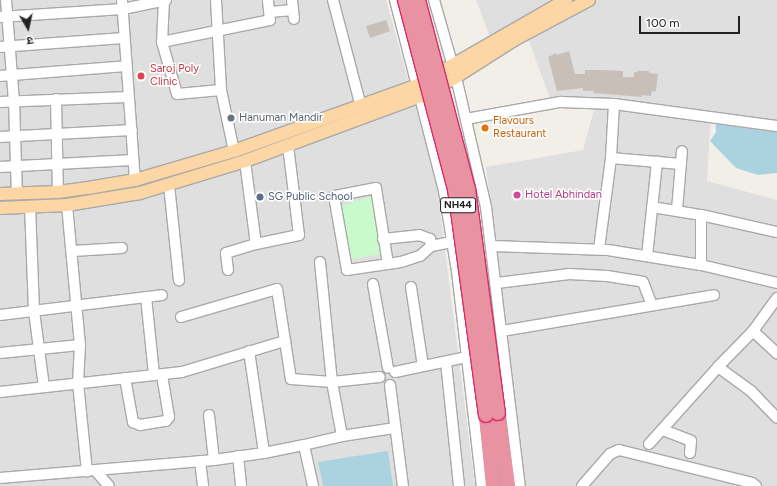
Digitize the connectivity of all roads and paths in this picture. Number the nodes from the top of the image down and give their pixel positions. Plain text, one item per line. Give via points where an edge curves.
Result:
1 (6, 0) edge
2 (165, 0) edge
3 (216, 0) edge
4 (268, 0) edge
5 (333, 0) edge
6 (395, 0) edge
7 (404, 0) edge
8 (418, 0) edge
9 (434, 0) edge
10 (589, 0) edge
11 (558, 2) edge
12 (122, 4) edge
13 (293, 10) edge
14 (270, 12) junction
15 (4, 16) edge
16 (218, 30) junction
17 (124, 38) junction
18 (162, 42) junction
19 (5, 47) edge
20 (126, 66) junction
21 (455, 71) junction
22 (12, 75) junction
23 (0, 76) edge
24 (221, 90) junction
25 (419, 90) junction
26 (128, 97) junction
27 (56, 99) junction
28 (14, 101) junction
29 (0, 102) edge
30 (614, 104) junction
31 (361, 107) junction
32 (466, 119) junction
33 (777, 126) edge
34 (132, 130) junction
35 (56, 134) junction
36 (0, 136) edge
37 (15, 136) junction
38 (288, 145) junction
39 (234, 151) junction
40 (682, 151) dead end
41 (611, 158) junction
42 (133, 160) junction
43 (245, 161) junction
44 (657, 162) junction
45 (681, 164) junction
46 (58, 165) junction
47 (0, 167) edge
48 (16, 168) junction
49 (135, 180) junction
50 (169, 185) junction
51 (58, 192) junction
52 (0, 194) edge
53 (17, 194) junction
54 (67, 205) junction
55 (30, 206) junction
56 (652, 207) junction
57 (0, 208) edge
58 (677, 210) junction
59 (701, 215) junction
60 (777, 232) edge
61 (383, 239) junction
62 (452, 242) junction
63 (256, 244) junction
64 (431, 246) junction
65 (492, 246) junction
66 (122, 248) dead end
67 (600, 249) junction
68 (72, 251) junction
69 (646, 256) junction
70 (320, 262) dead end
71 (388, 264) junction
72 (701, 265) junction
73 (228, 270) dead end
74 (179, 280) dead end
75 (497, 283) junction
76 (777, 283) edge
77 (373, 284) dead end
78 (411, 287) dead end
79 (162, 295) dead end
80 (714, 295) dead end
81 (146, 297) junction
82 (777, 298) edge
83 (652, 305) junction
84 (76, 306) junction
85 (0, 310) edge
86 (34, 311) junction
87 (0, 315) edge
88 (181, 317) dead end
89 (502, 331) junction
90 (753, 331) junction
91 (285, 341) junction
92 (80, 345) junction
93 (40, 349) junction
94 (249, 351) junction
95 (0, 353) edge
96 (777, 353) edge
97 (466, 357) junction
98 (446, 362) junction
99 (423, 366) junction
100 (718, 367) junction
101 (392, 370) junction
102 (158, 375) junction
103 (380, 377) junction
104 (125, 378) junction
105 (332, 382) junction
106 (78, 383) junction
107 (390, 384) junction
108 (44, 387) junction
109 (0, 392) edge
110 (492, 414) junction
111 (209, 415) dead end
112 (777, 418) edge
113 (395, 428) junction
114 (663, 430) junction
115 (342, 436) junction
116 (649, 444) dead end
117 (304, 445) junction
118 (264, 453) junction
119 (690, 453) dead end
120 (238, 456) junction
121 (214, 460) junction
122 (200, 461) junction
123 (91, 471) junction
124 (0, 478) edge
125 (483, 485) edge
126 (109, 486) edge
127 (202, 486) edge
128 (241, 486) edge
129 (313, 486) edge
130 (403, 486) edge
131 (459, 486) edge
132 (508, 486) edge
133 (520, 486) edge
134 (582, 486) edge
135 (756, 486) edge

1 - 15 street
2 - 12 street
2 - 18 street
3 - 16 street
4 - 14 street
5 - 31 street
6 - 25 street
7 - 110 highway, NH44, bridge via 455,189
8 - 110 highway, NH44, bridge via 468,189
9 - 21 street
10 - 21 main road
11 - 21 main road
12 - 15 street
12 - 17 street
13 - 14 street
14 - 16 street via 270,20
15 - 19 street
16 - 18 street
16 - 24 street
17 - 19 street
17 - 20 street
18 - 24 street via 177,94
19 - 22 street
20 - 22 street
20 - 26 street
21 - 25 main road
21 - 32 street
22 - 23 street
22 - 28 street
24 - 39 street
25 - 31 main road
25 - 38 main road
25 - 62 street via 444,191
26 - 27 street
26 - 34 street
27 - 28 street
27 - 35 street
28 - 29 street
28 - 37 street
30 - 32 street via 560,102
30 - 33 street
30 - 41 street
31 - 39 main road
32 - 65 street
34 - 35 street
34 - 42 street
35 - 37 street
35 - 46 street
36 - 37 street
37 - 48 street
38 - 43 main road
38 - 63 street via 299,235
39 - 49 main road
40 - 45 street
41 - 44 street
41 - 67 street
42 - 46 street
42 - 49 street
43 - 50 main road
43 - 63 street
44 - 45 street
44 - 56 street
45 - 58 street
46 - 48 street
46 - 51 street
47 - 48 street
48 - 53 street
49 - 51 main road
50 - 54 main road via 140,193
50 - 74 street
51 - 53 main road
52 - 53 main road
54 - 55 main road
54 - 68 street
55 - 57 main road
55 - 86 street
56 - 58 street
56 - 69 street
58 - 59 street
59 - 60 street
59 - 72 street
61 - 64 street via 419,235 430,238
61 - 71 street
61 - 71 street via 383,222 376,188 334,196 347,270
62 - 64 street
62 - 97 street
63 - 73 street via 226,253
64 - 71 street via 420,256
65 - 67 street
65 - 75 street
66 - 68 street
67 - 69 street
68 - 84 street
69 - 72 street
70 - 105 street
72 - 76 street
75 - 83 street via 569,274 607,276 643,282
75 - 89 street
77 - 101 street
78 - 99 street
79 - 81 street
80 - 83 street
81 - 84 street
81 - 102 street
82 - 90 street
83 - 89 street
84 - 86 street
84 - 92 street
85 - 87 street
86 - 87 street
86 - 93 street
88 - 91 street via 277,289
89 - 133 street
90 - 96 street
90 - 100 street
91 - 94 street
91 - 105 street via 291,379
92 - 93 street
92 - 106 street
93 - 95 street
93 - 108 street
94 - 102 street via 189,370
94 - 118 street
97 - 98 street
97 - 125 street
98 - 99 street
98 - 131 street
99 - 101 street
100 - 112 street via 751,391
100 - 114 street
101 - 103 street via 382,371
101 - 107 street via 395,381
102 - 104 street
102 - 104 street via 169,417 166,421 140,425 133,422
103 - 105 street
103 - 107 street via 383,383
104 - 106 street
105 - 115 street
106 - 108 street
106 - 123 street
107 - 113 street
108 - 109 street
110 - 125 highway, NH44
110 - 132 highway, NH44
111 - 121 street
113 - 115 street
113 - 130 street
114 - 116 street
114 - 119 street via 691,441
115 - 117 street
117 - 118 street
117 - 129 street
118 - 120 street
120 - 121 street
120 - 128 street
121 - 122 street
122 - 123 street
122 - 127 street
123 - 124 street
123 - 126 street
134 - 135 street via 610,454 619,450

